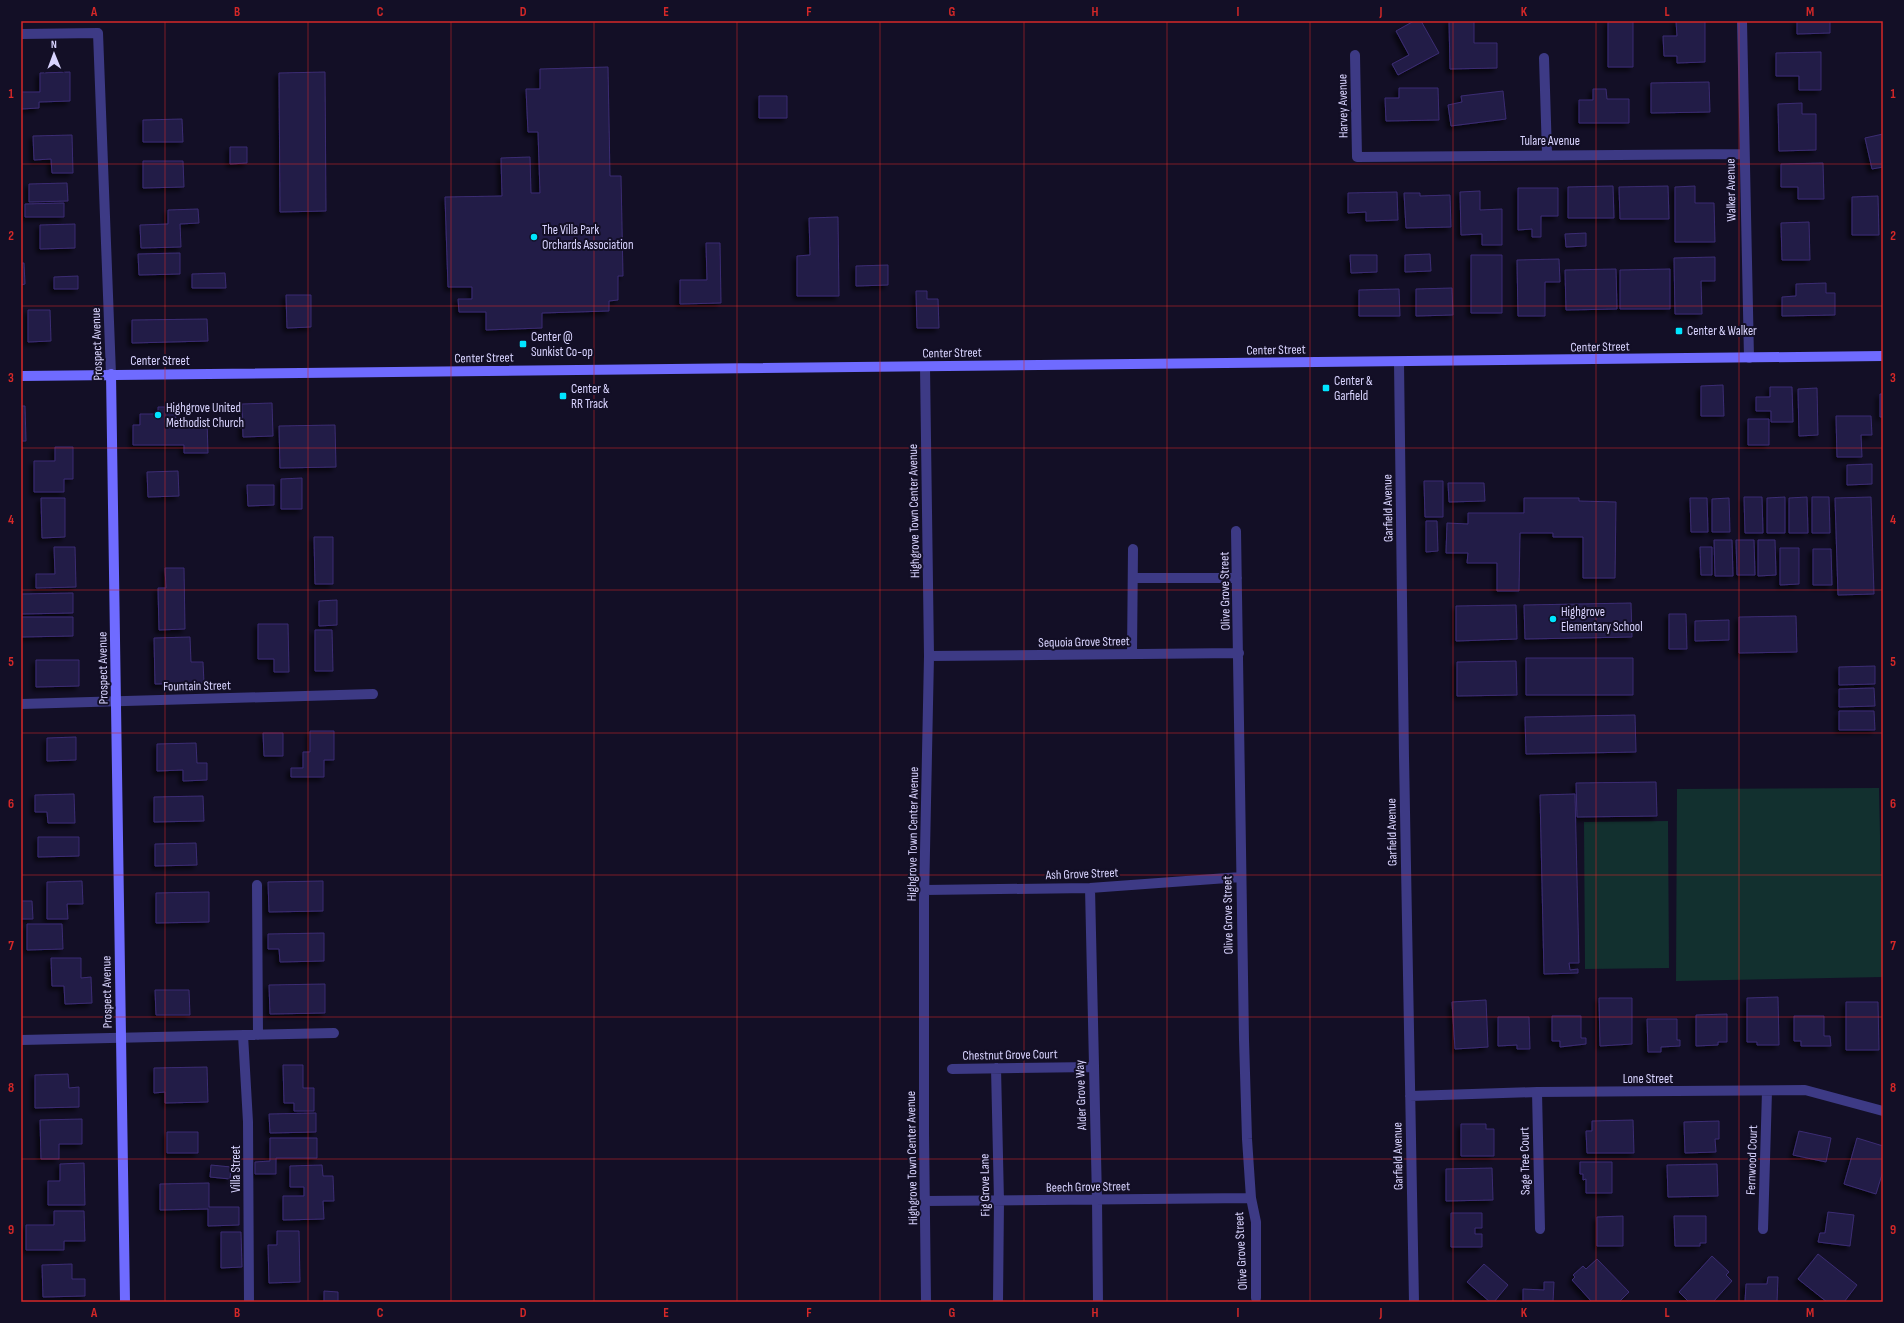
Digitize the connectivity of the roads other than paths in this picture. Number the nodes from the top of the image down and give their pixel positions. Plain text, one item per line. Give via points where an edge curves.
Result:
1 (1742, 21) edge
2 (21, 34) edge
3 (1355, 55) dead end
4 (1544, 58) dead end
5 (1547, 154) junction
6 (1744, 154) junction
7 (1357, 157) joint
8 (1883, 356) edge
9 (1748, 358) junction
10 (1399, 362) junction
11 (925, 367) junction
12 (111, 374) junction
13 (21, 376) edge
14 (1236, 531) dead end
15 (1133, 549) dead end
16 (1133, 578) junction
17 (1237, 578) junction
18 (1239, 653) junction
19 (1132, 654) junction
20 (929, 656) junction
21 (373, 694) dead end
22 (116, 701) junction
23 (21, 704) edge
24 (1241, 877) junction
25 (258, 885) dead end
26 (1090, 888) junction
27 (925, 890) junction
28 (334, 1033) dead end
29 (244, 1035) junction
30 (258, 1035) junction
31 (121, 1038) junction
32 (21, 1040) edge
33 (1093, 1067) junction
34 (996, 1068) junction
35 (952, 1069) dead end
36 (1767, 1091) junction
37 (1537, 1092) junction
38 (1410, 1096) junction
39 (1883, 1111) edge
40 (1251, 1198) junction
41 (1097, 1199) junction
42 (925, 1201) junction
43 (999, 1202) junction
44 (1540, 1229) dead end
45 (1763, 1229) dead end
46 (1256, 1298) dead end
47 (125, 1302) edge
48 (249, 1302) edge
49 (926, 1302) edge
50 (998, 1302) edge
51 (1098, 1302) edge
52 (1414, 1302) edge

1 - 6 street, Walker Avenue
2 - 12 street, Prospect Avenue via 98,33
3 - 7 street, Harvey Avenue
4 - 5 street
5 - 6 street, Tulare Avenue
5 - 7 street, Tulare Avenue
6 - 9 street, Walker Avenue
8 - 9 main road, Center Street
9 - 10 main road, Center Street
10 - 11 main road, Center Street
10 - 38 street, Garfield Avenue
11 - 12 main road, Center Street
11 - 20 street, Highgrove Town Center Avenue
12 - 13 main road, Center Street
12 - 22 main road, Prospect Avenue
14 - 17 street, Olive Grove Street
15 - 16 street
16 - 17 street
16 - 19 street
17 - 18 street, Olive Grove Street
18 - 19 street, Sequoia Grove Street
18 - 24 street, Olive Grove Street
19 - 20 street, Sequoia Grove Street
20 - 27 street, Highgrove Town Center Avenue
21 - 22 street, Fountain Street
22 - 23 street, Fountain Street
22 - 31 main road, Prospect Avenue
24 - 26 street, Ash Grove Street
24 - 40 street, Olive Grove Street via 1245,1087
25 - 30 street
26 - 27 street, Ash Grove Street
26 - 33 street, Alder Grove Way
27 - 42 street, Highgrove Town Center Avenue
28 - 30 street
29 - 30 street
29 - 31 street
29 - 48 street, Villa Street via 248,1122
31 - 32 street
31 - 47 main road, Prospect Avenue
33 - 34 street, Chestnut Grove Court
33 - 41 street, Alder Grove Way
34 - 35 street, Chestnut Grove Court
34 - 43 street, Fig Grove Lane
36 - 37 street, Lone Street
36 - 39 street, Lone Street via 1805,1090
36 - 45 street, Fernwood Court
37 - 38 street, Lone Street
37 - 44 street, Sage Tree Court
38 - 52 street, Garfield Avenue
40 - 41 street, Beech Grove Street
40 - 46 street, Olive Grove Street via 1256,1222
41 - 43 street, Beech Grove Street
41 - 51 street, Alder Grove Way
42 - 43 street, Beech Grove Street
42 - 49 street, Highgrove Town Center Avenue
43 - 50 street, Fig Grove Lane

